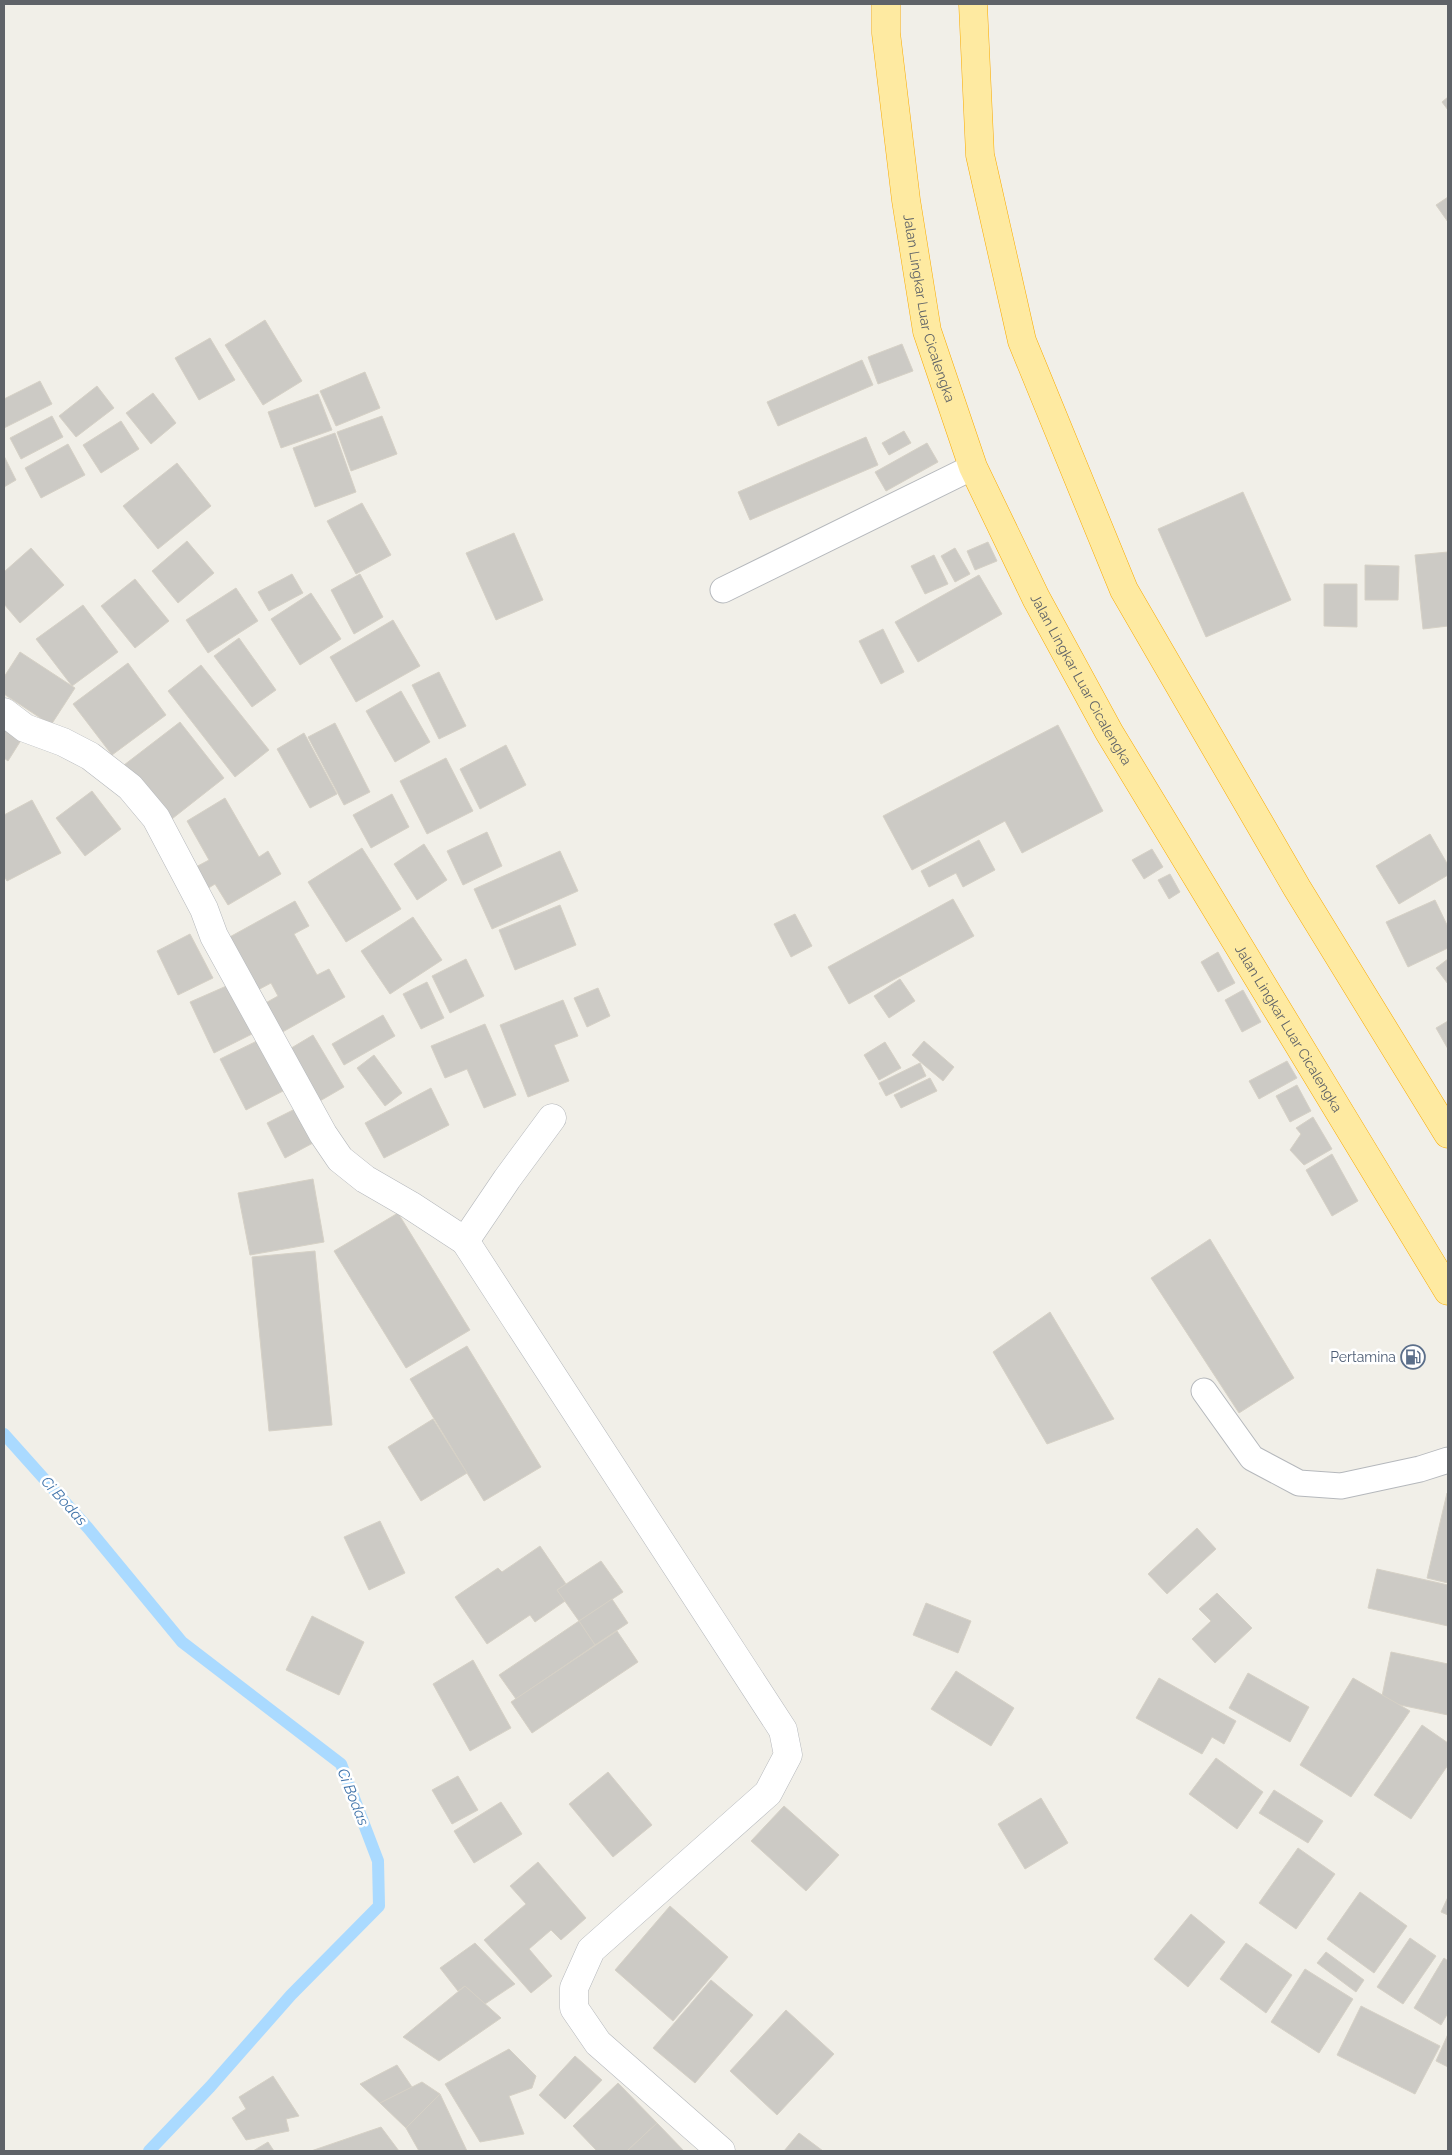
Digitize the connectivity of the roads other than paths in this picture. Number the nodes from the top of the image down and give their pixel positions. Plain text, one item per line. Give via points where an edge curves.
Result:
1 (886, 4) edge
2 (973, 4) edge
3 (973, 467) junction
4 (723, 590) dead end
5 (4, 712) edge
6 (552, 1118) dead end
7 (1448, 1134) edge
8 (465, 1241) junction
9 (1448, 1291) edge
10 (1204, 1391) dead end
11 (1448, 1460) edge
12 (721, 2151) edge

1 - 3 highway, Jalan Lingkar Luar Cicalengka via 886,33 906,200 927,331
2 - 7 highway via 980,155 1022,341 1124,590 1297,888
3 - 4 lane
3 - 9 highway, Jalan Lingkar Luar Cicalengka via 1036,598 1108,732
5 - 8 street via 25,728 90,756 130,787 156,818 204,909 229,965 340,1159 365,1179
6 - 8 street
8 - 12 street via 784,1730 788,1755 768,1792 591,1950 574,1988 574,2008 598,2043
10 - 11 lane via 1252,1458 1299,1482 1341,1486

